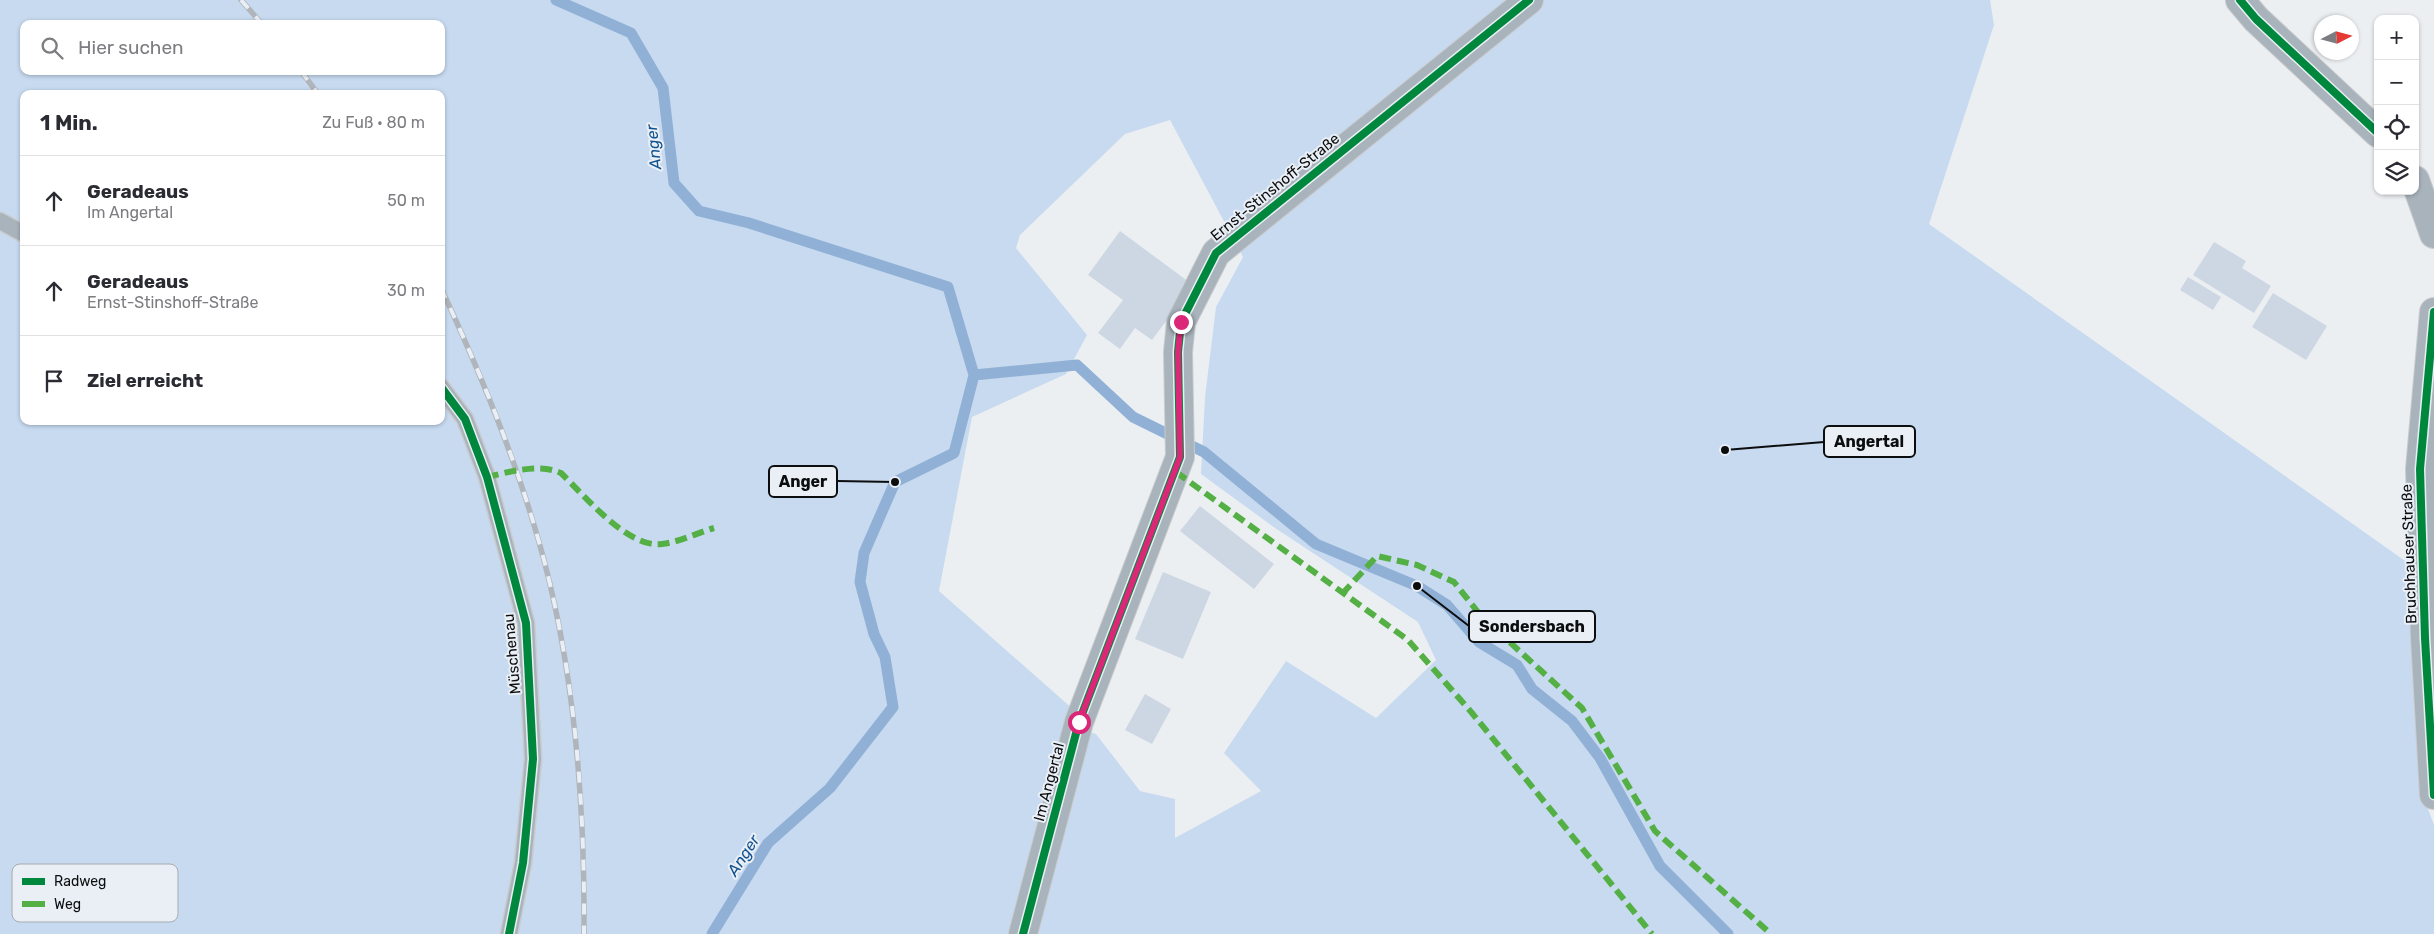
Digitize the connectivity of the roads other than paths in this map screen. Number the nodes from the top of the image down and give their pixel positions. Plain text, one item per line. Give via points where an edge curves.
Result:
1 (1529, 0) edge
2 (2240, 0) edge
3 (2374, 129) edge
4 (2419, 191) edge
5 (0, 221) edge
6 (20, 232) edge
7 (2434, 234) edge
8 (2434, 312) edge
9 (445, 392) edge
10 (1178, 464) joint
11 (2434, 795) edge
12 (509, 934) edge
13 (1023, 934) edge

1 - 10 street, Ernst-Stinshoff-Straße via 1216,253 1181,322
2 - 3 street via 2256,19
4 - 7 street
5 - 6 lane
8 - 11 street, Bruchhauser Straße via 2420,469
9 - 12 lane, Müschenau via 465,419 487,477 526,623 533,759 523,862
10 - 13 street, Im Angertal via 1079,722

